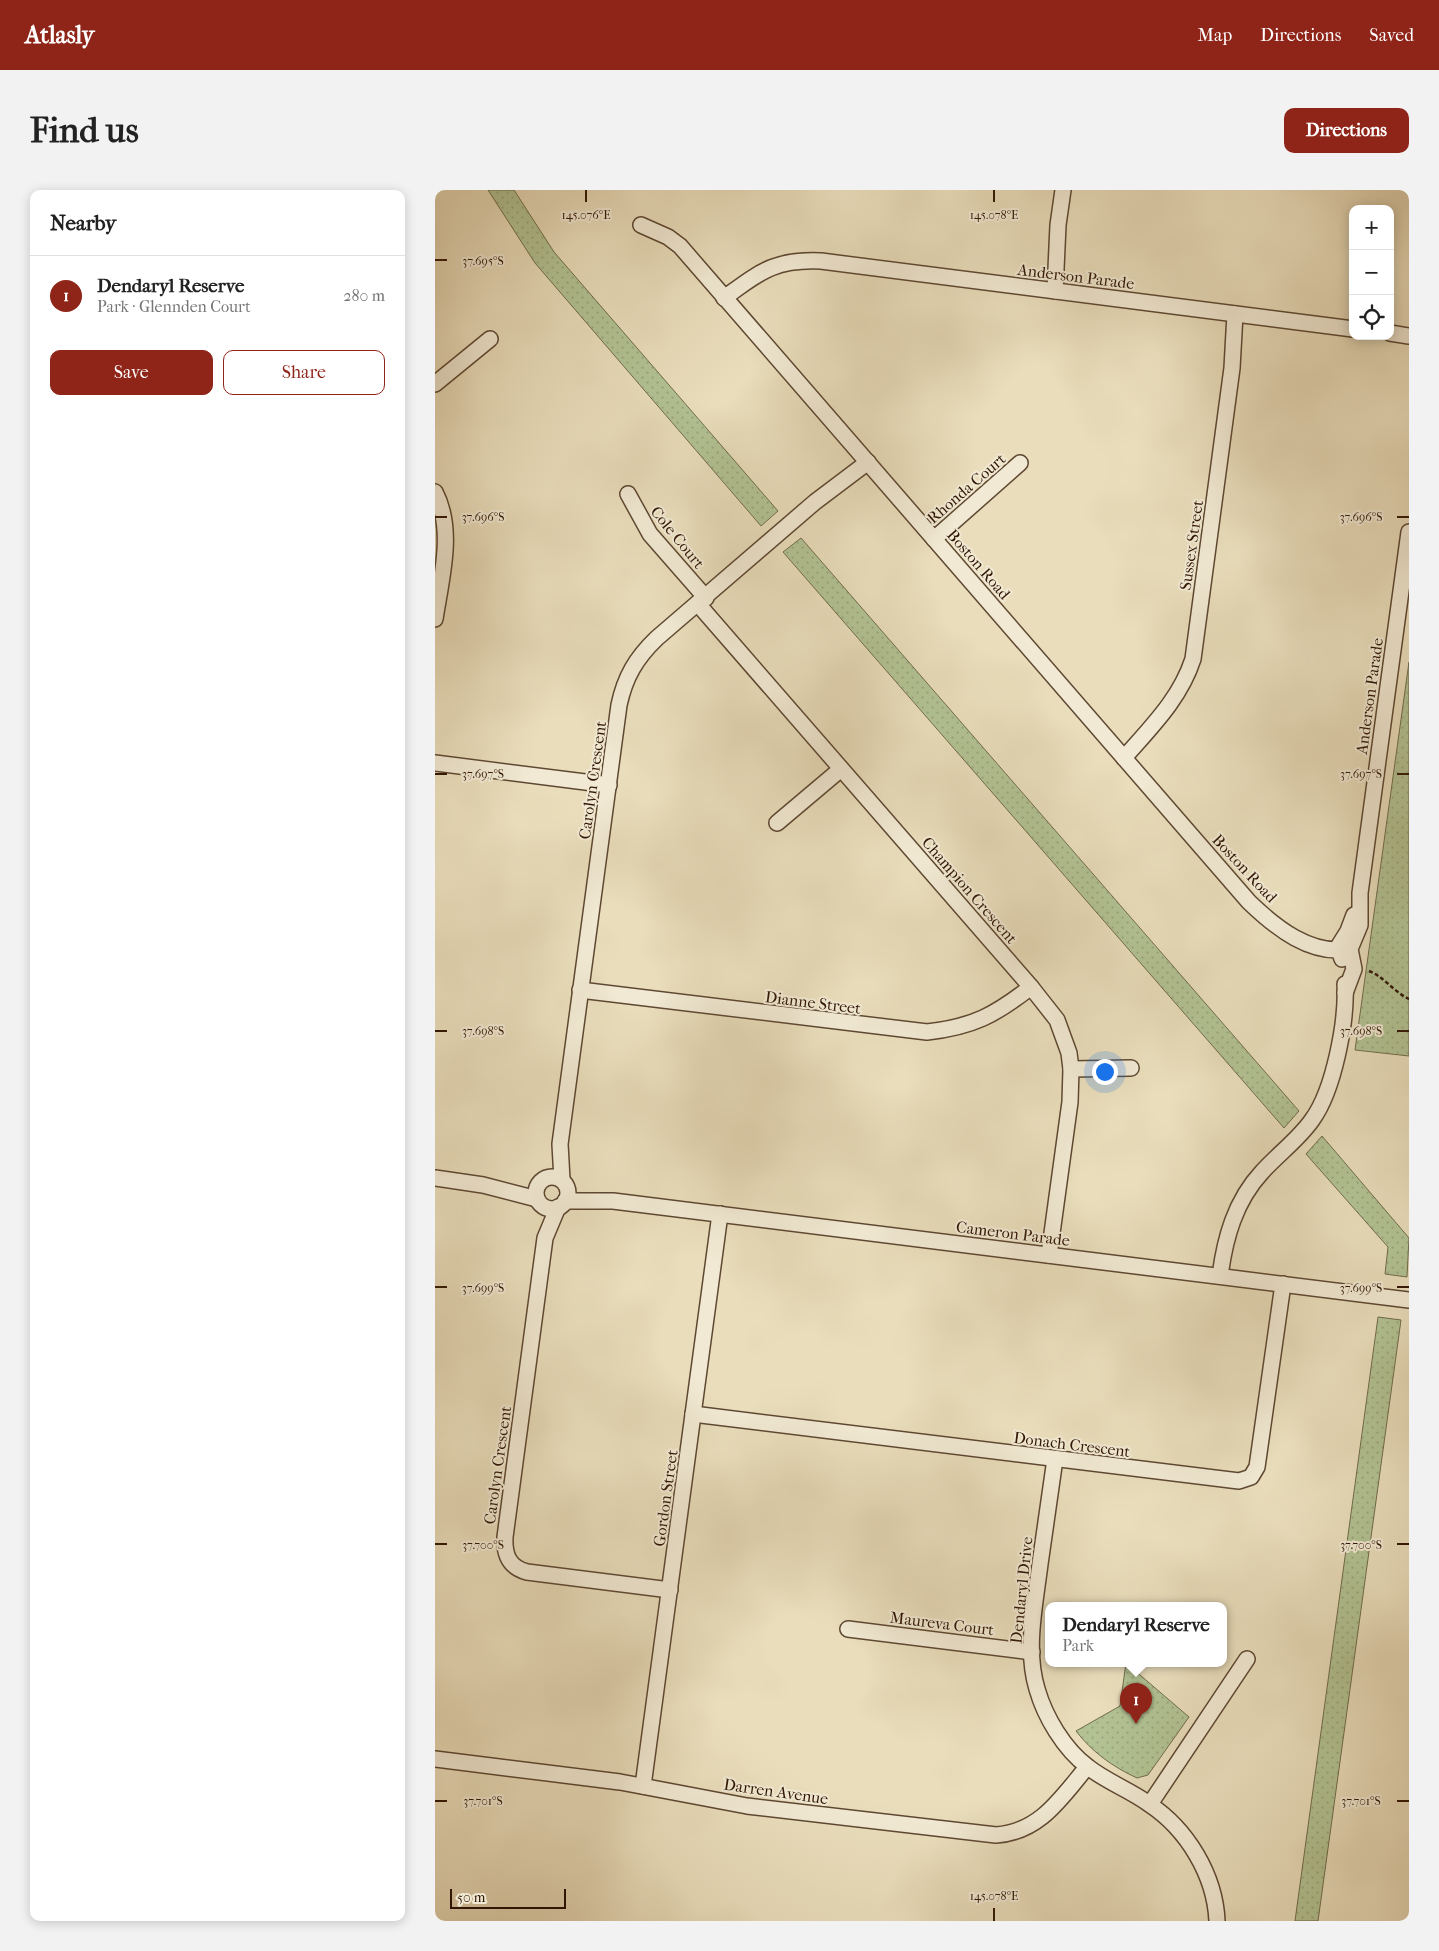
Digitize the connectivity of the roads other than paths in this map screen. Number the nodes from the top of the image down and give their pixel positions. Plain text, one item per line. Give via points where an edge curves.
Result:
1 (1063, 190) edge
2 (641, 225) dead end
3 (1050, 290) junction
4 (727, 302) junction
5 (1239, 314) junction
6 (1349, 328) edge
7 (1394, 334) edge
8 (1409, 336) edge
9 (491, 339) dead end
10 (435, 384) edge
11 (865, 459) junction
12 (1020, 463) dead end
13 (435, 492) edge
14 (628, 494) dead end
15 (1409, 532) edge
16 (934, 539) junction
17 (436, 600) edge
18 (702, 601) junction
19 (435, 619) edge
20 (1119, 753) junction
21 (435, 763) edge
22 (841, 769) junction
23 (609, 785) junction
24 (777, 823) dead end
25 (1342, 947) junction
26 (1031, 987) junction
27 (581, 990) junction
28 (1131, 1068) dead end
29 (1071, 1069) junction
30 (560, 1144) junction
31 (435, 1178) edge
32 (541, 1191) junction
33 (563, 1194) junction
34 (720, 1214) junction
35 (545, 1238) junction
36 (1049, 1255) junction
37 (1225, 1277) junction
38 (1283, 1284) junction
39 (1409, 1300) edge
40 (693, 1414) junction
41 (1055, 1460) junction
42 (670, 1590) junction
43 (848, 1629) dead end
44 (1032, 1652) junction
45 (1247, 1660) dead end
46 (435, 1759) edge
47 (1087, 1766) junction
48 (643, 1786) junction
49 (1150, 1804) junction
50 (1217, 1921) edge

1 - 3 street
2 - 4 street, Boston Road via 680,246
3 - 4 street, Anderson Parade via 821,261 774,265 762,270
3 - 5 street, Anderson Parade
4 - 11 street, Boston Road
5 - 6 street, Anderson Parade
5 - 20 street, Sussex Street via 1241,338 1232,368 1193,659 1180,690 1159,718
7 - 8 street
9 - 10 street
11 - 16 street, Boston Road
11 - 18 street, Carolyn Crescent via 841,474 815,502
12 - 16 street, Rhonda Court
13 - 17 street via 445,521
14 - 18 street, Cole Court via 650,534
15 - 25 street, Anderson Parade via 1361,894 1360,925
16 - 20 street, Boston Road
17 - 19 street
18 - 22 street, Champion Crescent
18 - 23 street, Carolyn Crescent via 646,649 631,668 619,705
20 - 25 street, Boston Road via 1249,902 1286,931
21 - 23 street
22 - 24 street
22 - 26 street, Champion Crescent
23 - 27 street, Carolyn Crescent
25 - 37 street, Anderson Parade via 1354,969 1345,993 1334,1069 1323,1102 1302,1132 1260,1173 1240,1206 1227,1232
26 - 27 street, Dianne Street via 1001,1010 978,1022 927,1032
26 - 29 street, Champion Crescent via 1057,1020
27 - 30 street, Carolyn Crescent
28 - 29 street
29 - 36 street, Champion Crescent
30 - 32 street, Carolyn Crescent
30 - 33 street, Carolyn Crescent
31 - 32 street
32 - 33 street via 554,1177
32 - 33 street via 548,1208
32 - 35 street, Carolyn Crescent
33 - 34 street, Cameron Parade
33 - 35 street, Carolyn Crescent
34 - 36 street, Cameron Parade
34 - 40 street, Gordon Street
35 - 42 street, Carolyn Crescent via 505,1537 506,1555 513,1566 527,1572
36 - 37 street, Cameron Parade
37 - 38 street, Cameron Parade
38 - 39 street, Cameron Parade
38 - 41 street, Donach Crescent via 1259,1456 1251,1477 1230,1482
40 - 41 street, Donach Crescent
40 - 42 street, Gordon Street
41 - 44 street, Dendaryl Drive via 1033,1614
42 - 48 street, Gordon Street
43 - 44 street, Maureva Court
44 - 47 street, Dendaryl Drive via 1034,1675 1044,1708 1069,1749
45 - 49 street
46 - 48 street, Darren Avenue
47 - 48 street, Darren Avenue via 1033,1825 1021,1831 996,1835 747,1806
47 - 49 street, Dendaryl Drive
49 - 50 street, Dendaryl Drive via 1171,1822 1195,1851 1210,1884

